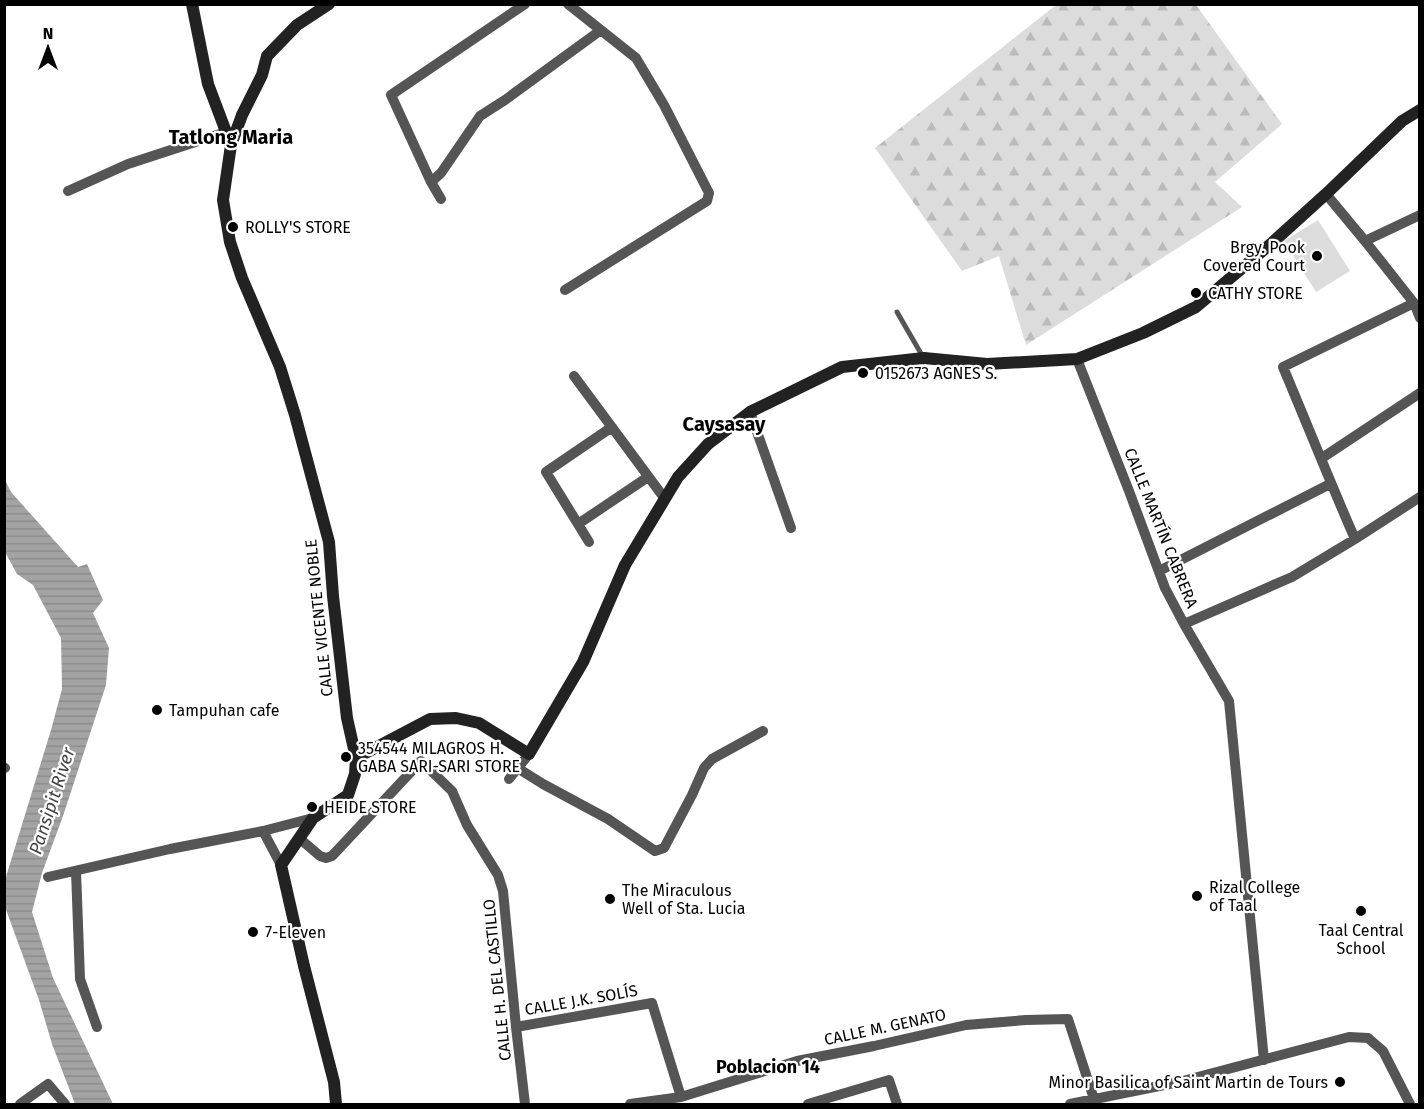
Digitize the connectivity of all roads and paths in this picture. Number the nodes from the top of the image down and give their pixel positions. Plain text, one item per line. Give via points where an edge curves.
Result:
1 (192, 4) edge
2 (328, 4) edge
3 (525, 4) edge
4 (568, 4) edge
5 (601, 30) junction
6 (1419, 110) edge
7 (226, 132) junction
8 (231, 145) junction
9 (431, 182) junction
10 (68, 191) dead end
11 (1326, 194) junction
12 (441, 199) dead end
13 (1419, 215) edge
14 (1365, 241) junction
15 (566, 290) dead end
16 (1414, 303) junction
17 (897, 312) dead end
18 (1419, 318) edge
19 (924, 358) junction
20 (1077, 359) junction
21 (574, 376) dead end
22 (1419, 393) edge
23 (750, 412) junction
24 (612, 427) junction
25 (1322, 458) junction
26 (648, 477) junction
27 (1330, 484) junction
28 (1419, 497) edge
29 (665, 499) junction
30 (578, 524) junction
31 (791, 528) dead end
32 (1355, 539) junction
33 (589, 542) dead end
34 (1159, 571) junction
35 (1184, 624) junction
36 (763, 731) dead end
37 (529, 754) junction
38 (356, 758) junction
39 (519, 769) junction
40 (509, 779) dead end
41 (313, 818) junction
42 (263, 831) junction
43 (299, 838) junction
44 (280, 865) junction
45 (76, 871) junction
46 (48, 877) dead end
47 (97, 1027) dead end
48 (516, 1027) junction
49 (1264, 1060) junction
50 (681, 1097) junction
51 (1094, 1099) junction
52 (20, 1104) edge
53 (65, 1104) edge
54 (336, 1104) edge
55 (525, 1104) edge
56 (630, 1104) edge
57 (808, 1104) edge
58 (897, 1104) edge
59 (1070, 1104) edge
60 (1410, 1104) edge

1 - 7 street, CALLE VICENTE NOBLE via 208,84
2 - 8 street via 297,25 267,56
3 - 9 street via 391,95
4 - 5 street
5 - 9 street via 480,116
5 - 15 street via 636,57 709,193 708,201
6 - 11 street via 1402,121
7 - 8 street, CALLE VICENTE NOBLE
7 - 10 street via 128,164
8 - 38 street, CALLE VICENTE NOBLE via 223,200 230,242 280,367 329,542 347,718
9 - 12 street
11 - 14 street
11 - 20 street via 1196,306 1143,333
13 - 14 street
14 - 16 street
16 - 18 street
16 - 25 street via 1283,367
17 - 19 lane
19 - 20 street via 987,364
19 - 23 street via 842,367
20 - 34 street, CALLE MARTÍN CABRERA
21 - 24 street
22 - 25 street
23 - 29 street via 708,444 678,477
23 - 31 street
24 - 26 street
24 - 30 street via 546,472
25 - 27 street
26 - 29 street
26 - 30 street
27 - 32 street
27 - 34 street
28 - 32 street
29 - 37 street via 625,565 583,662
30 - 33 street
32 - 35 street via 1292,577
34 - 35 street, CALLE MARTÍN CABRERA
35 - 49 street, CALLE MARTÍN CABRERA via 1229,701
36 - 39 street via 712,759 664,848 655,851 608,819
37 - 38 street via 479,723 456,718 430,719
37 - 39 street
38 - 41 street, CALLE VICENTE NOBLE via 348,795
39 - 40 street
41 - 42 street
41 - 43 street, CALLE VICENTE NOBLE
42 - 44 street
42 - 45 street
43 - 44 street, CALLE VICENTE NOBLE
43 - 48 street, CALLE H. DEL CASTILLO via 320,856 332,856 421,761 452,791 467,825 498,875 503,891
44 - 54 street via 334,1082
45 - 46 street
45 - 47 street via 80,979
48 - 50 street, CALLE J.K. SOLÍS via 652,1003
48 - 55 street, CALLE H. DEL CASTILLO
49 - 51 street
49 - 60 street via 1349,1037 1368,1038 1383,1051
50 - 51 street, CALLE M. GENATO via 797,1061 966,1024 1068,1019
50 - 56 street, CALLE M. GENATO
51 - 59 street
52 - 53 street via 48,1084
57 - 58 street via 889,1080

